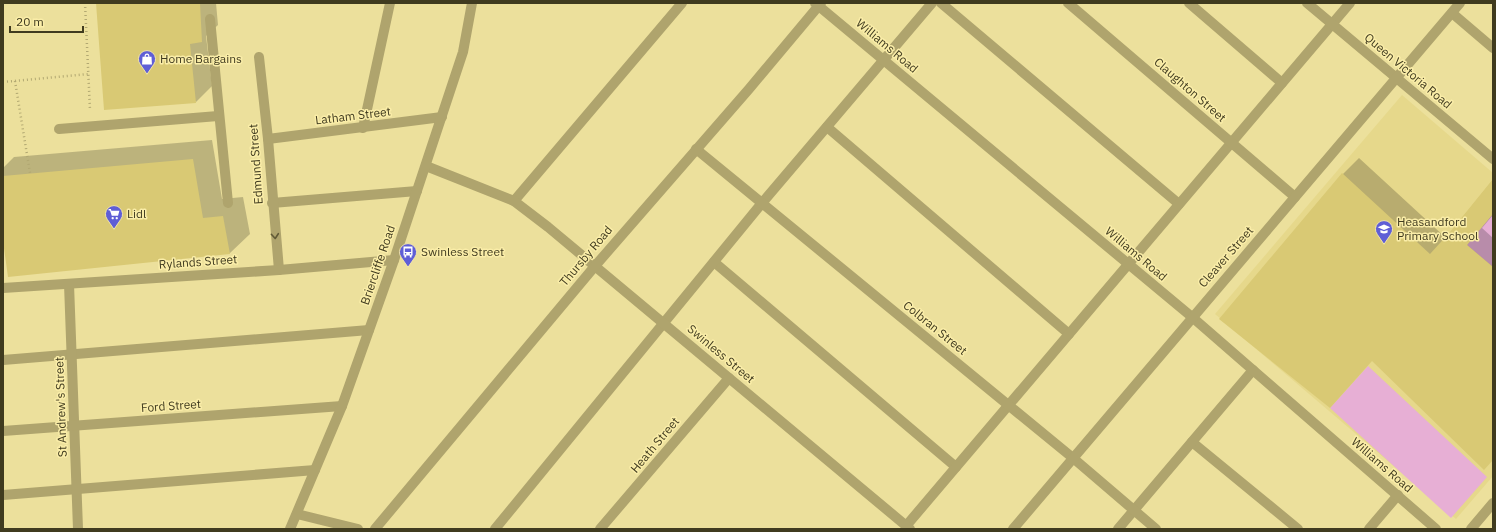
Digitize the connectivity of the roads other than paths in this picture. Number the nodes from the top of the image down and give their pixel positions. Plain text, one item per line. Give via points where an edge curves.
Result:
1 (390, 3) edge
2 (472, 3) edge
3 (682, 3) edge
4 (932, 3) edge
5 (941, 3) edge
6 (1068, 3) edge
7 (1189, 3) edge
8 (1307, 3) edge
9 (1350, 3) edge
10 (1460, 3) edge
11 (818, 4) edge
12 (1452, 13) junction
13 (210, 19) dead end
14 (1332, 24) junction
15 (1493, 48) edge
16 (259, 56) dead end
17 (884, 60) junction
18 (1396, 78) junction
19 (1282, 83) junction
20 (218, 116) junction
21 (442, 117) junction
22 (363, 128) junction
23 (827, 128) junction
24 (59, 129) dead end
25 (268, 139) junction
26 (1232, 143) junction
27 (696, 149) junction
28 (1493, 159) edge
29 (426, 166) junction
30 (418, 191) junction
31 (1295, 197) junction
32 (514, 201) junction
33 (228, 203) dead end
34 (272, 203) junction
35 (762, 203) junction
36 (1179, 204) junction
37 (394, 260) junction
38 (714, 262) junction
39 (1128, 264) junction
40 (595, 266) junction
41 (279, 270) junction
42 (69, 284) junction
43 (3, 288) edge
44 (1192, 317) junction
45 (664, 324) junction
46 (369, 330) junction
47 (1069, 334) junction
48 (72, 354) junction
49 (3, 360) edge
50 (1253, 370) junction
51 (729, 378) junction
52 (1009, 405) junction
53 (342, 406) junction
54 (74, 426) junction
55 (3, 431) edge
56 (1192, 442) junction
57 (1073, 458) junction
58 (956, 467) junction
59 (315, 470) junction
60 (77, 489) junction
61 (3, 495) edge
62 (1398, 495) junction
63 (1493, 503) edge
64 (1134, 510) junction
65 (297, 514) junction
66 (908, 527) edge
67 (78, 529) edge
68 (290, 529) edge
69 (358, 529) edge
70 (375, 529) edge
71 (495, 529) edge
72 (600, 529) edge
73 (1013, 529) edge
74 (1118, 529) edge
75 (1156, 529) edge
76 (1298, 529) edge
77 (1369, 529) edge
78 (1436, 529) edge
79 (1471, 529) edge

1 - 22 street
2 - 21 street, Briercliffe Road via 463,52
3 - 32 street
4 - 17 street
5 - 36 street
6 - 26 street, Claughton Street
7 - 19 street
8 - 14 street, Queen Victoria Road
9 - 14 street
10 - 12 street, Cleaver Street
11 - 17 street, Williams Road
11 - 27 street, Thursby Road
12 - 15 street
12 - 18 street, Cleaver Street
13 - 20 street
14 - 18 street, Queen Victoria Road
14 - 19 street
16 - 25 street, Edmund Street
17 - 23 street
17 - 39 street, Williams Road
18 - 28 street, Queen Victoria Road
18 - 31 street, Cleaver Street
19 - 26 street
20 - 24 street
20 - 33 street
21 - 22 street, Latham Street
21 - 29 street, Briercliffe Road
22 - 25 street, Latham Street
23 - 35 street
23 - 47 street
25 - 34 street, Edmund Street
26 - 31 street, Claughton Street
26 - 36 street
27 - 35 street, Colbran Street
27 - 40 street, Thursby Road
29 - 30 street, Briercliffe Road
29 - 32 street, Swinless Street
30 - 34 street
30 - 37 street, Briercliffe Road
31 - 44 street, Cleaver Street
32 - 40 street, Swinless Street
34 -> 41 street, Edmund Street
35 - 38 street
35 - 52 street, Colbran Street
36 - 39 street
37 - 41 street, Rylands Street
37 - 46 street, Briercliffe Road
38 - 45 street
38 - 58 street
39 - 44 street, Williams Road
39 - 47 street
40 - 45 street, Swinless Street
40 - 70 street, Thursby Road
41 - 42 street, Rylands Street
42 - 43 street, Rylands Street
42 - 48 street, St Andrew's Street
44 - 50 street, Williams Road
44 - 57 street, Cleaver Street
45 - 51 street, Swinless Street
45 - 71 street
46 - 48 street
46 - 53 street, Briercliffe Road
47 - 52 street
48 - 49 street
48 - 54 street, St Andrew's Street
50 - 56 street
50 - 62 street, Williams Road
51 - 66 street, Swinless Street
51 - 72 street, Heath Street
52 - 57 street, Colbran Street
52 - 58 street
53 - 54 street, Ford Street
53 - 59 street, Briercliffe Road
54 - 55 street, Ford Street
54 - 60 street, St Andrew's Street
56 - 64 street
56 - 76 street
57 - 64 street, Colbran Street
57 - 73 street, Cleaver Street
58 - 66 street
59 - 60 street
59 - 65 street, Briercliffe Road
60 - 61 street
60 - 67 street, St Andrew's Street
62 - 77 street
62 - 78 street, Williams Road
63 - 79 street
64 - 74 street
64 - 75 street, Colbran Street
65 - 68 street, Briercliffe Road
65 - 69 street

